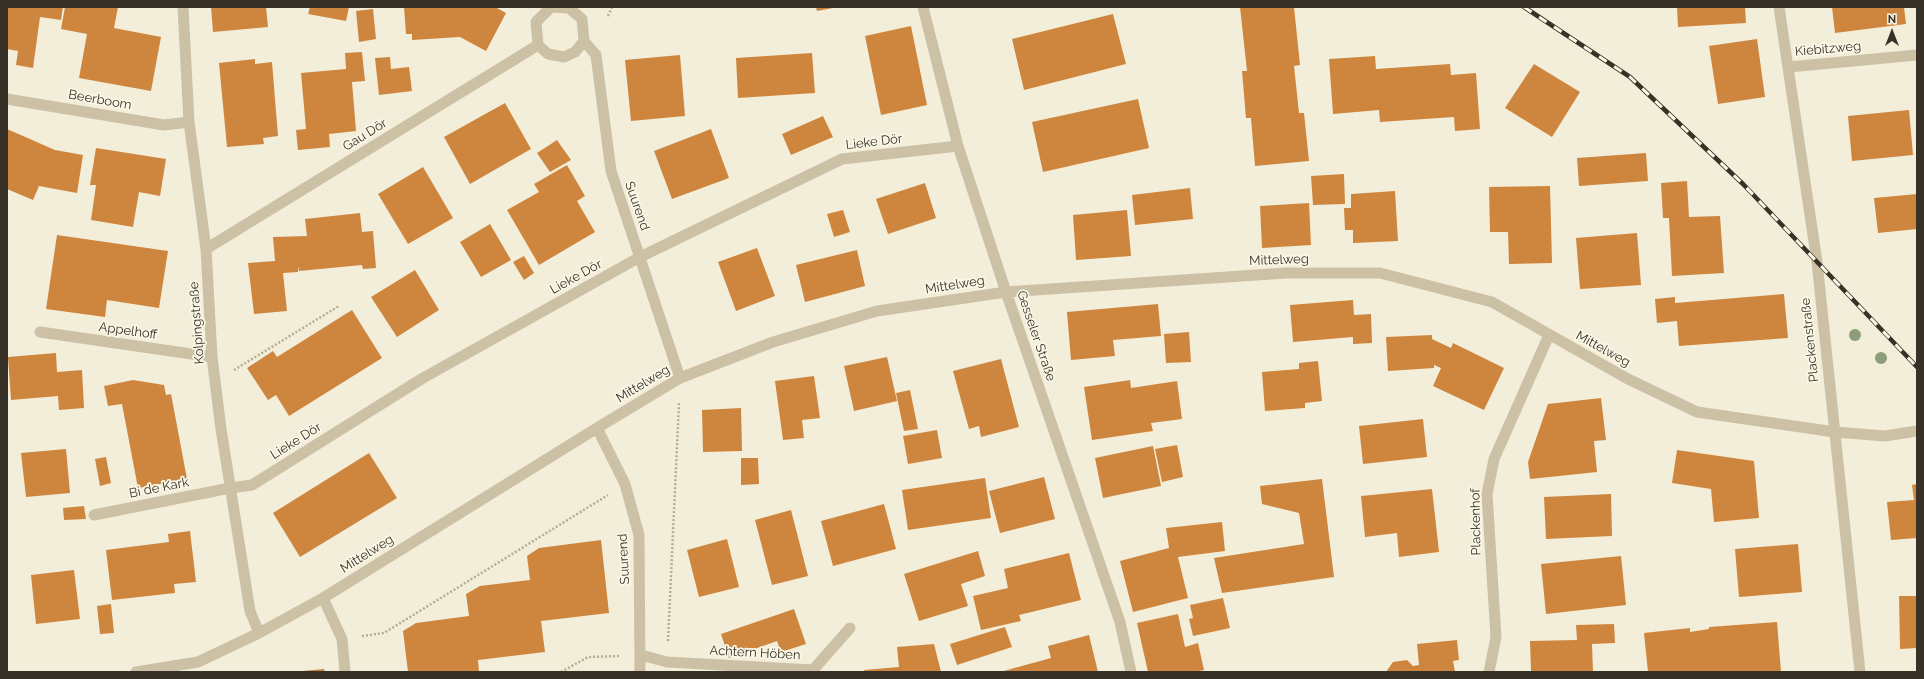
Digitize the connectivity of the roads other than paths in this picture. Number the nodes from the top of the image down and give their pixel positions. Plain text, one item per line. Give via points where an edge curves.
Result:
1 (183, 7) edge
2 (923, 7) edge
3 (1780, 7) edge
4 (584, 41) junction
5 (538, 45) junction
6 (1917, 55) edge
7 (1790, 67) junction
8 (7, 99) edge
9 (188, 122) junction
10 (958, 146) junction
11 (206, 249) junction
12 (640, 257) junction
13 (1006, 292) junction
14 (40, 332) dead end
15 (1549, 335) junction
16 (212, 357) junction
17 (680, 378) junction
18 (597, 428) junction
19 (1917, 431) edge
20 (1835, 432) junction
21 (230, 488) junction
22 (94, 515) dead end
23 (323, 598) junction
24 (850, 628) dead end
25 (259, 633) junction
26 (641, 655) junction
27 (199, 667) edge
28 (136, 672) edge
29 (345, 672) edge
30 (640, 672) edge
31 (1131, 672) edge
32 (1489, 672) edge
33 (1860, 672) edge

1 - 9 street, Kolpingstraße
2 - 10 street, Gesseler Straße
3 - 7 street, Plackenstraße
4 - 5 street via 575,52 564,57 548,54
4 - 5 street via 582,19 569,8 551,7 536,22
4 - 12 street, Suurend via 596,55 611,171
5 - 11 street, Gau Dör
6 - 7 street, Kiebitzweg
7 - 20 street, Plackenstraße via 1817,262
8 - 9 street, Beerboom via 164,125
9 - 11 street, Kolpingstraße
10 - 12 street, Lieke Dör via 842,160
10 - 13 street, Gesseler Straße
11 - 16 street, Kolpingstraße
12 - 17 street, Suurend
12 - 21 street, Lieke Dör via 423,378 252,485
13 - 15 street, Mittelweg via 1286,273 1380,273 1492,302
13 - 17 street, Mittelweg via 877,312 773,342
13 - 31 street, Gesseler Straße via 1120,622
14 - 16 street, Appelhoff
15 - 20 street, Mittelweg via 1628,379 1697,412
15 - 32 street, Plackenhof via 1494,459 1487,494 1496,637
16 - 21 street, Kolpingstraße
17 - 18 street, Mittelweg
18 - 23 street, Mittelweg
18 - 26 street, Suurend via 625,484 639,535
19 - 20 street, Mittelweg via 1885,436
20 - 33 street, Plackenstraße
21 - 22 street, Bi de Kark
21 - 25 street, Kolpingstraße via 250,611
23 - 25 street, Mittelweg
23 - 29 street via 342,639
24 - 26 street, Achtern Höben via 813,670 667,662
25 - 27 street, Mittelweg
26 - 30 street, Suurend
27 - 28 street, Mittelweg

